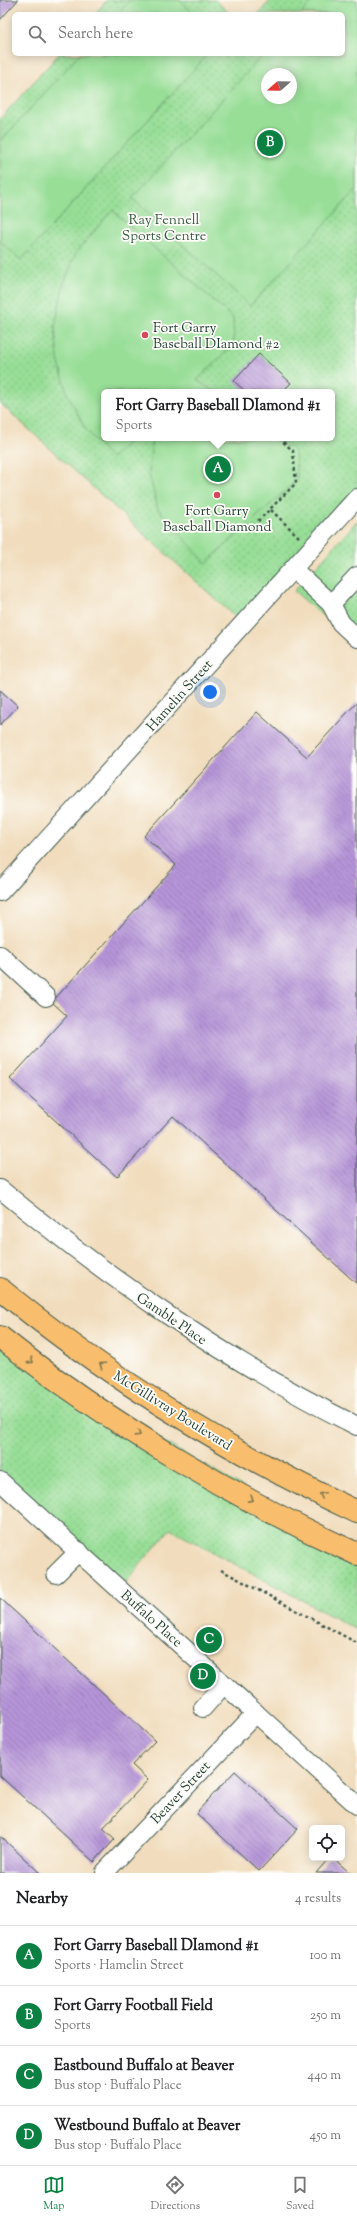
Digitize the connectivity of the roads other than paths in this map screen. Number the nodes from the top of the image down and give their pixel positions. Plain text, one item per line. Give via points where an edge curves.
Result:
1 (357, 498) edge
2 (293, 569) junction
3 (357, 576) edge
4 (331, 604) junction
5 (357, 638) edge
6 (0, 892) edge
7 (0, 955) edge
8 (46, 997) dead end
9 (0, 1189) edge
10 (0, 1289) edge
11 (0, 1337) edge
12 (357, 1426) edge
13 (0, 1481) edge
14 (357, 1512) edge
15 (79, 1551) junction
16 (357, 1554) edge
17 (56, 1574) dead end
18 (224, 1684) junction
19 (203, 1708) dead end
20 (256, 1713) junction
21 (357, 1805) edge
22 (105, 1872) edge

1 - 2 street, Hamelin Street
2 - 4 street
2 - 6 street, Hamelin Street
3 - 4 street
4 - 5 street via 341,623
7 - 8 street
9 - 12 street, Gamble Place via 113,1278 175,1321 272,1380
14 -> 10 main road, McGillivray Boulevard via 304,1486 167,1409 103,1366
11 -> 16 main road via 59,1381 165,1451 239,1493
13 - 15 street, Buffalo Place
15 - 17 street
15 - 18 street, Buffalo Place
18 - 19 street
18 - 20 street, Buffalo Place
20 - 21 street, Buffalo Place
20 - 22 street, Beaver Street

